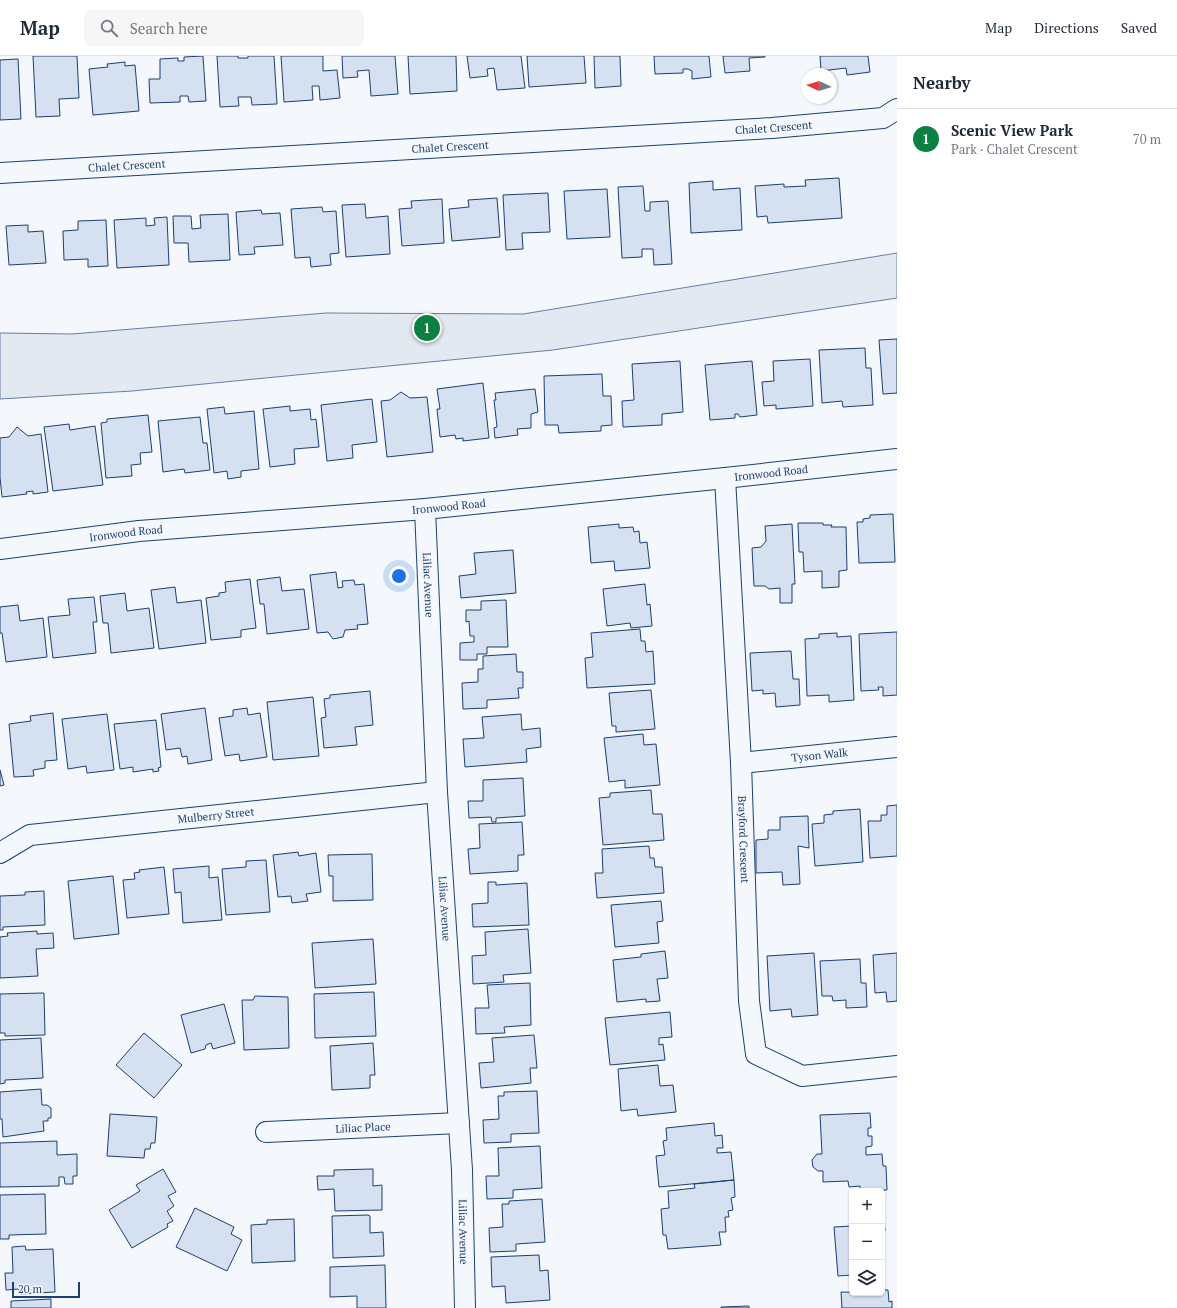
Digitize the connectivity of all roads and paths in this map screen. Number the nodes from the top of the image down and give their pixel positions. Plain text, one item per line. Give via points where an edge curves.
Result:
1 (897, 109) edge
2 (0, 173) edge
3 (897, 459) edge
4 (725, 478) junction
5 (425, 509) junction
6 (0, 549) edge
7 (897, 747) edge
8 (741, 763) junction
9 (437, 792) junction
10 (0, 853) edge
11 (897, 1066) edge
12 (459, 1123) junction
13 (266, 1132) dead end
14 (465, 1308) edge

1 - 2 street, Chalet Crescent via 883,118 772,128
3 - 4 street, Ironwood Road
4 - 5 street, Ironwood Road
4 - 8 street, Brayford Crescent
5 - 6 street, Ironwood Road via 138,531
5 - 9 street, Liliac Avenue
7 - 8 street, Tyson Walk
8 - 11 street, Brayford Crescent via 749,1000 756,1054 802,1076
9 - 10 street, Mulberry Street via 30,835
9 - 12 street, Liliac Avenue
12 - 13 street, Liliac Place
12 - 14 street, Liliac Avenue

